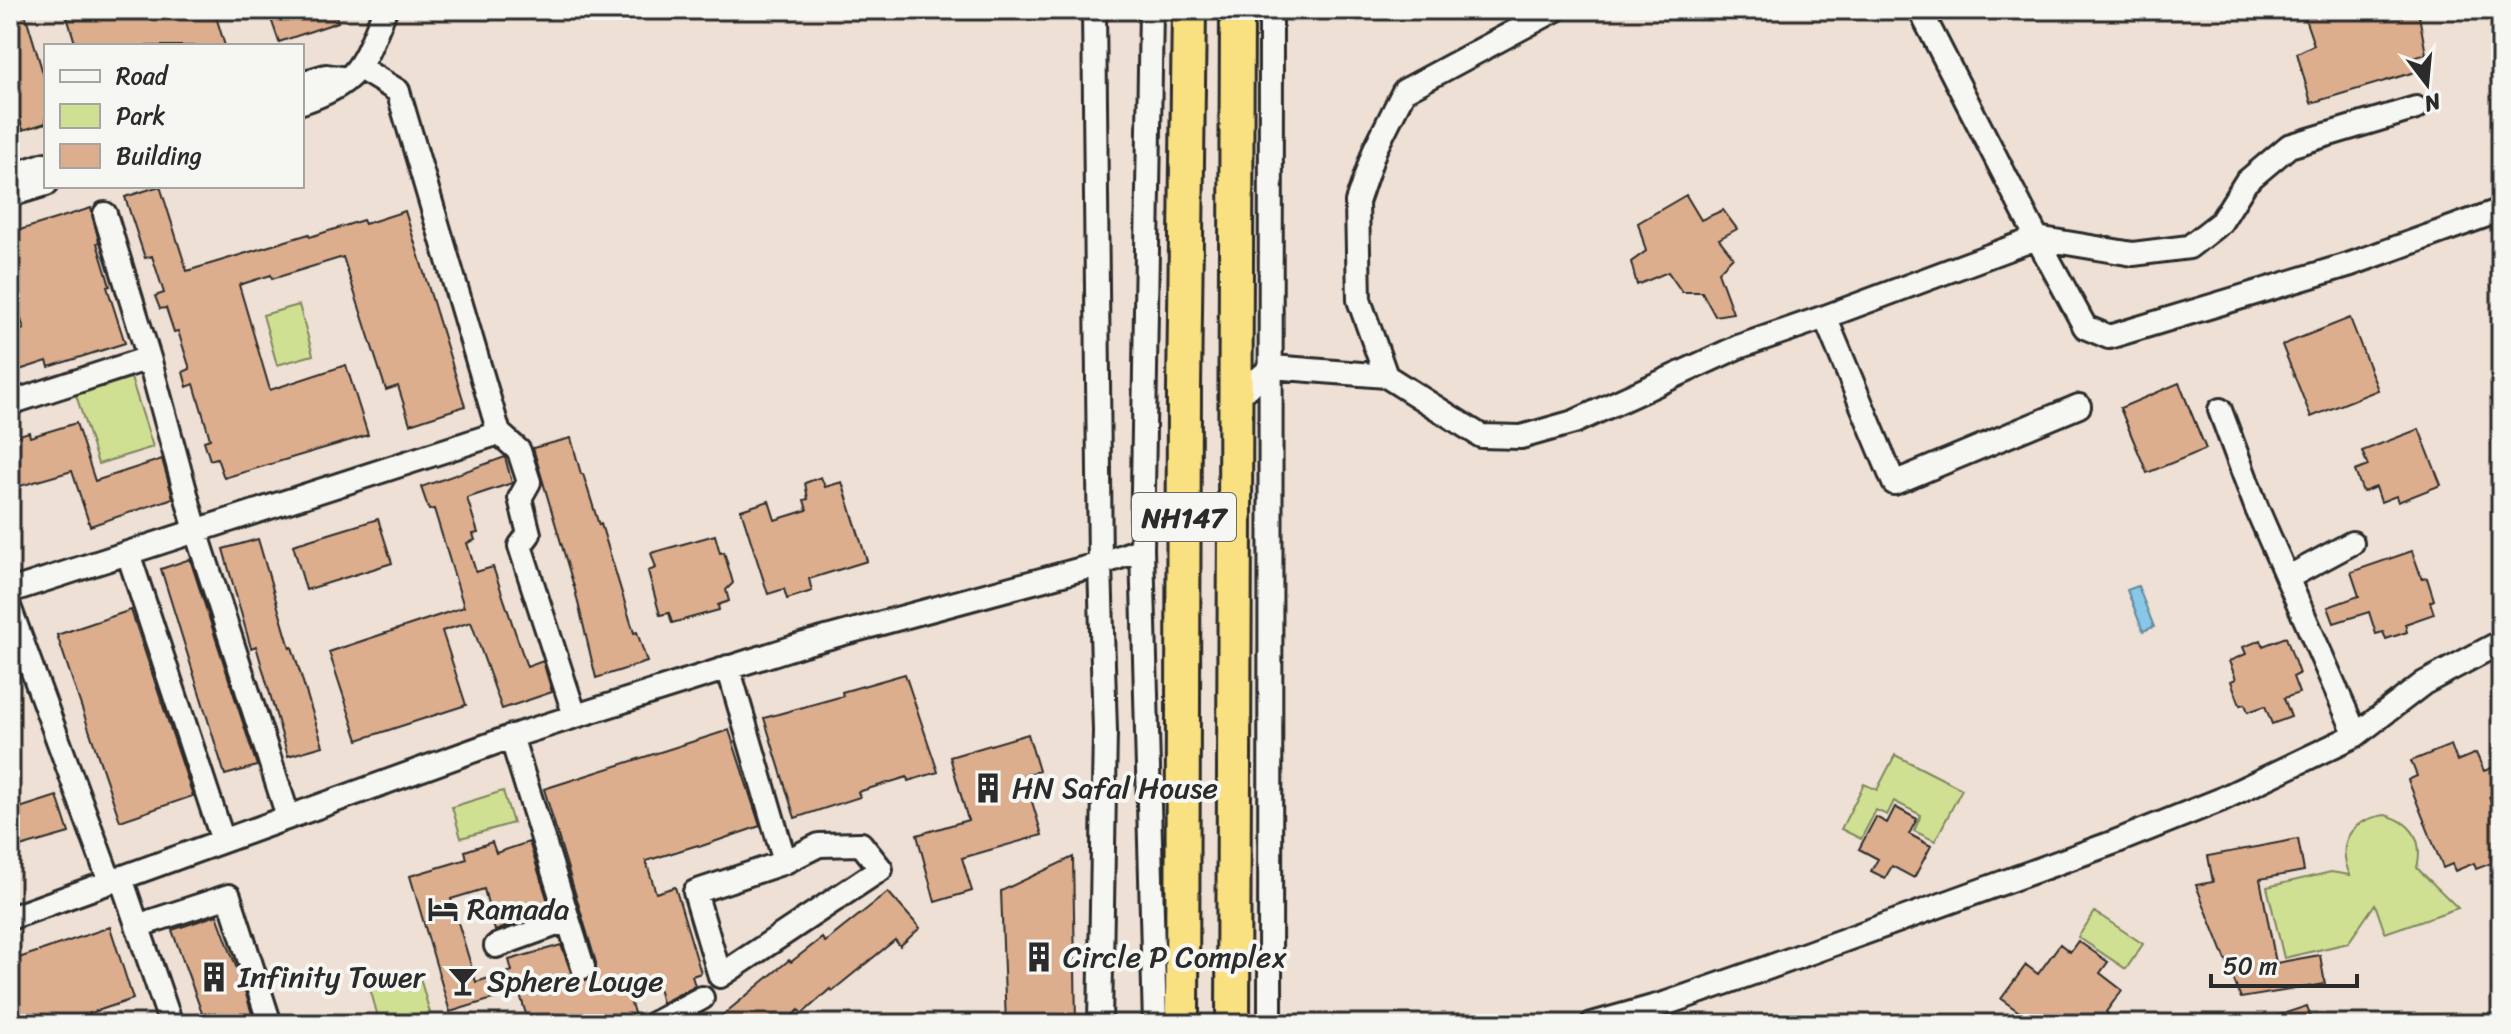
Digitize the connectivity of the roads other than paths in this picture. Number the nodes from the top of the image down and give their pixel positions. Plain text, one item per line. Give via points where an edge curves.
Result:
1 (385, 10) edge
2 (1094, 10) edge
3 (1151, 10) edge
4 (1189, 10) edge
5 (1237, 10) edge
6 (1271, 10) edge
7 (1555, 10) edge
8 (1920, 10) edge
9 (354, 74) junction
10 (304, 82) edge
11 (304, 101) edge
12 (2416, 108) dead end
13 (44, 165) edge
14 (10, 176) edge
15 (44, 185) edge
16 (10, 195) edge
17 (2501, 210) edge
18 (105, 214) dead end
19 (2037, 238) junction
20 (1825, 317) junction
21 (149, 358) junction
22 (1272, 367) junction
23 (1386, 376) junction
24 (1237, 397) junction
25 (10, 403) edge
26 (2079, 406) dead end
27 (2220, 410) dead end
28 (499, 433) junction
29 (196, 531) junction
30 (2352, 543) dead end
31 (1142, 549) junction
32 (128, 553) junction
33 (1100, 564) junction
34 (2287, 578) junction
35 (10, 591) edge
36 (10, 609) edge
37 (2501, 642) edge
38 (728, 667) junction
39 (575, 716) junction
40 (2356, 735) junction
41 (511, 736) junction
42 (285, 807) dead end
43 (223, 841) junction
44 (1233, 861) junction
45 (785, 862) junction
46 (1272, 862) junction
47 (116, 880) junction
48 (10, 918) edge
49 (568, 920) junction
50 (137, 926) junction
51 (496, 946) dead end
52 (583, 967) dead end
53 (702, 998) dead end
54 (1176, 1016) edge
55 (171, 1024) edge
56 (270, 1024) edge
57 (653, 1024) edge
58 (1100, 1024) edge
59 (1155, 1024) edge
60 (1233, 1024) edge
61 (1270, 1024) edge
62 (1592, 1024) edge

1 - 9 street
2 - 33 street
3 - 31 street
4 - 54 highway, NH147
5 - 24 highway, NH147
6 - 22 street
7 - 23 street via 1404,91 1375,149 1357,202 1359,300
8 - 19 street
9 - 10 street
9 - 11 street
9 - 28 street via 398,91
12 - 19 street via 2289,146 2246,182 2221,222 2189,247 2133,254
13 - 14 street
15 - 16 street
17 - 19 street via 2351,264 2109,337 2085,327
18 - 21 street
19 - 20 street
20 - 23 street via 1738,347 1574,422 1521,437 1481,436
20 - 26 street via 1894,483
21 - 25 street
21 - 29 street
22 - 23 street
22 - 24 street
22 - 46 street
24 - 44 highway, NH147
27 - 34 street
28 - 29 street
28 - 39 street via 519,451 529,482 520,498 529,534 520,546
29 - 32 street
29 - 42 street
30 - 34 street
31 - 33 street
31 - 59 street
32 - 35 street
32 - 43 street
33 - 38 street
33 - 58 street via 1105,731
34 - 40 street
36 - 47 street
37 - 40 street via 2424,683
38 - 39 street
38 - 45 street
39 - 41 street
40 - 62 street via 2220,800 2115,842 1667,1003
41 - 43 street
41 - 49 street
43 - 47 street
44 - 46 street
44 - 60 highway, NH147
45 - 45 street via 695,892 720,976 881,869 861,844 819,845
46 - 61 street
47 - 48 street
47 - 50 street
49 - 51 street
49 - 52 street
50 - 55 street
50 - 56 street via 229,896
53 - 57 street

